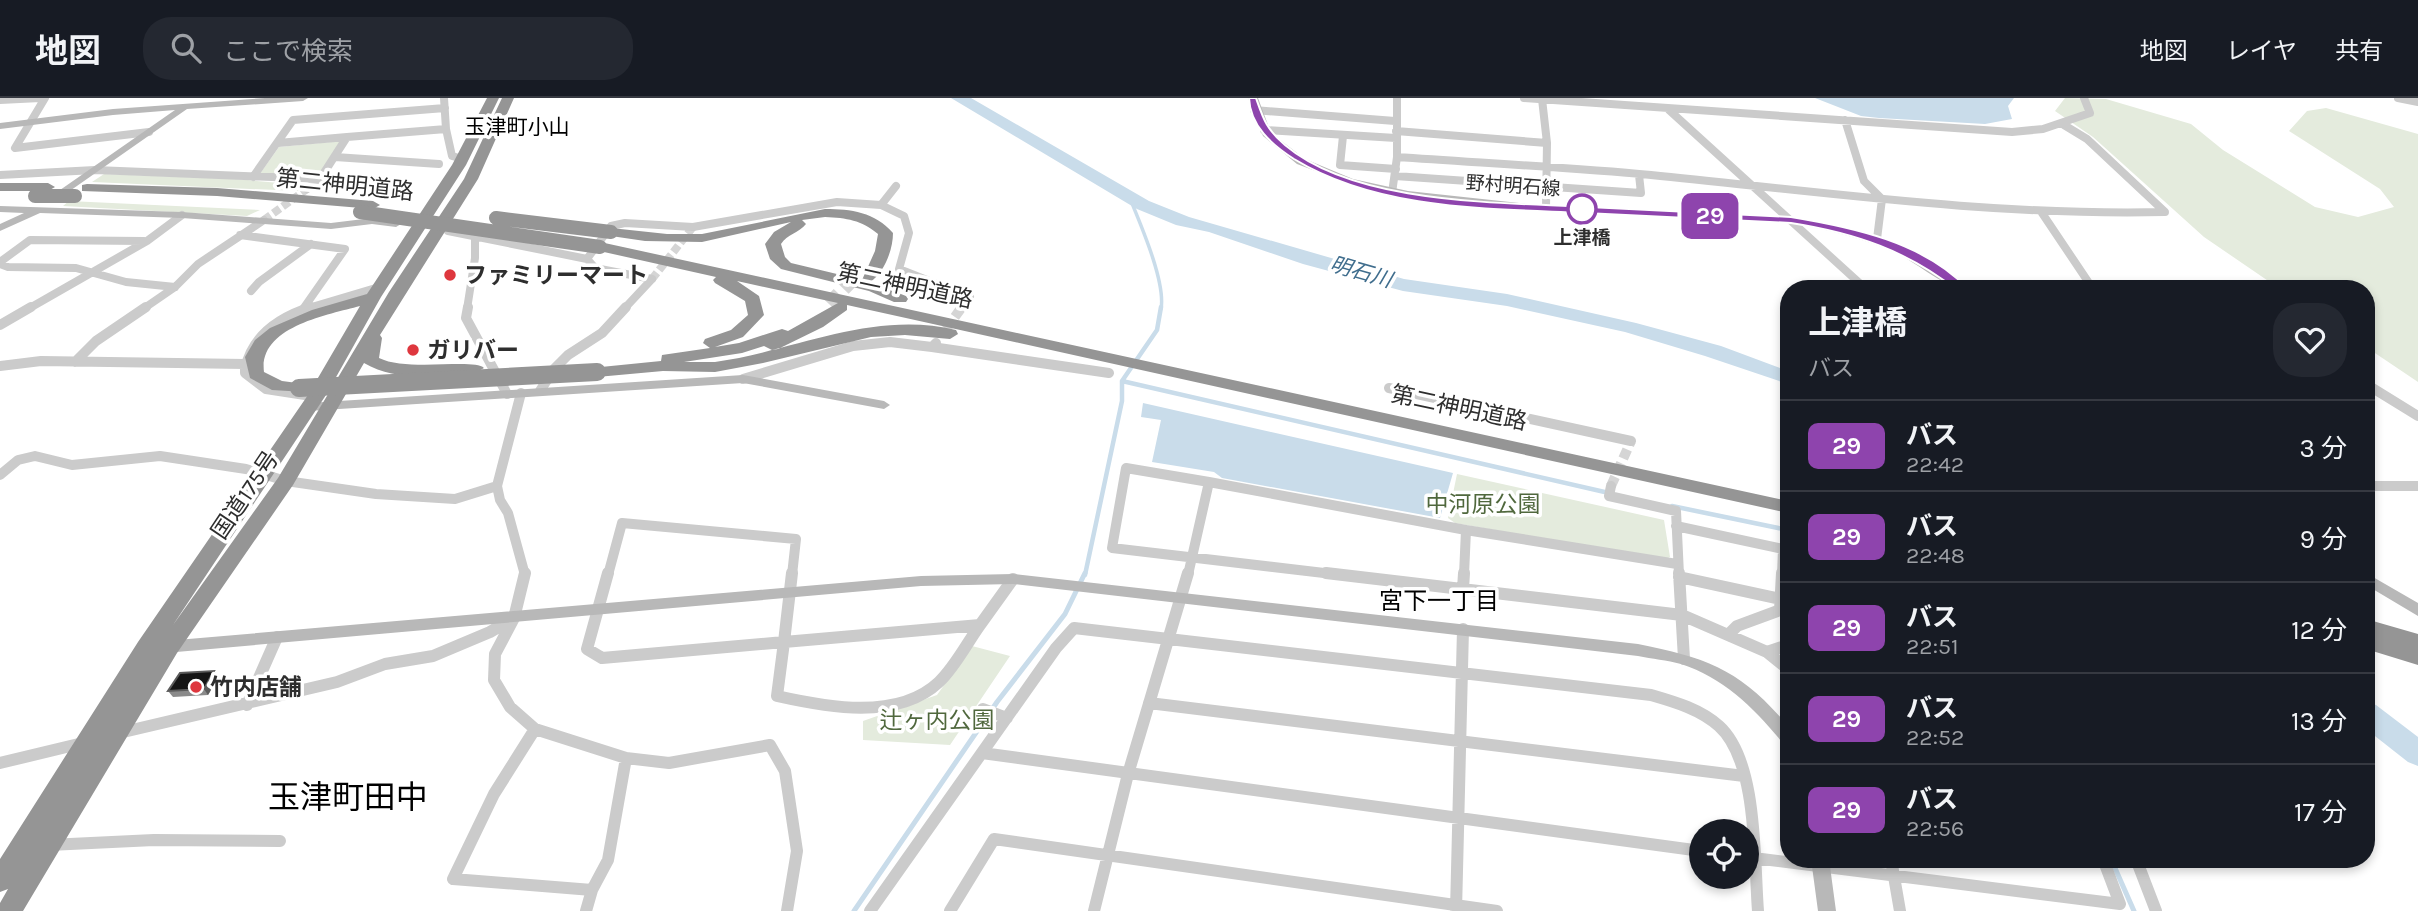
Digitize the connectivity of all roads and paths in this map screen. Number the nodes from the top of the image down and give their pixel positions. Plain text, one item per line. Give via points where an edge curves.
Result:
1 (42, 98) edge
2 (199, 98) edge
3 (303, 98) edge
4 (444, 98) edge
5 (493, 98) edge
6 (508, 98) edge
7 (1397, 98) edge
8 (1524, 98) edge
9 (1693, 98) edge
10 (2084, 98) edge
11 (2398, 98) edge
12 (1542, 99) edge
13 (2, 101) edge
14 (2418, 102) edge
15 (1254, 104) edge
16 (186, 107) junction
17 (444, 108) junction
18 (1667, 108) junction
19 (1696, 110) junction
20 (1845, 120) junction
21 (30, 121) junction
22 (1395, 121) junction
23 (2064, 125) junction
24 (0, 126) edge
25 (446, 129) junction
26 (1265, 130) junction
27 (149, 132) junction
28 (1396, 135) junction
29 (1343, 136) junction
30 (347, 137) junction
31 (278, 143) junction
32 (1547, 143) junction
33 (335, 157) junction
34 (1397, 157) junction
35 (463, 159) junction
36 (439, 164) dead end
37 (1546, 168) junction
38 (95, 170) junction
39 (1395, 173) junction
40 (0, 175) edge
41 (1639, 175) junction
42 (253, 177) junction
43 (320, 179) junction
44 (896, 186) dead end
45 (0, 187) edge
46 (48, 187) joint
47 (1545, 187) junction
48 (1758, 188) junction
49 (307, 189) tunnel mouth
50 (81, 192) junction
51 (1392, 193) junction
52 (0, 196) edge
53 (1882, 199) junction
54 (37, 203) junction
55 (881, 205) junction
56 (1546, 208) junction
57 (0, 209) edge
58 (366, 209) junction
59 (2042, 213) junction
60 (182, 215) junction
61 (264, 220) junction
62 (1791, 220) junction
63 (432, 223) junction
64 (0, 228) edge
65 (240, 235) junction
66 (475, 236) junction
67 (1877, 239) junction
68 (606, 240) junction
69 (147, 242) junction
70 (311, 244) junction
71 (587, 259) junction
72 (0, 263) edge
73 (696, 268) junction
74 (92, 272) junction
75 (1856, 280) edge
76 (1951, 280) edge
77 (2087, 280) edge
78 (176, 287) junction
79 (251, 291) dead end
80 (378, 291) junction
81 (970, 297) dead end
82 (900, 299) junction
83 (303, 309) junction
84 (0, 318) edge
85 (12, 319) junction
86 (0, 326) edge
87 (374, 334) junction
88 (1101, 353) junction
89 (635, 361) junction
90 (75, 362) junction
91 (245, 364) junction
92 (0, 366) edge
93 (666, 367) junction
94 (593, 368) junction
95 (1109, 373) dead end
96 (1204, 373) junction
97 (330, 374) junction
98 (743, 379) junction
99 (512, 380) junction
100 (1389, 388) dead end
101 (2375, 390) edge
102 (540, 391) junction
103 (507, 394) junction
104 (315, 395) junction
105 (884, 405) dead end
106 (2418, 416) edge
107 (1631, 441) dead end
108 (0, 475) edge
109 (265, 475) junction
110 (286, 481) junction
111 (1209, 482) junction
112 (1611, 485) dead end
113 (496, 486) junction
114 (2375, 486) edge
115 (2418, 486) edge
116 (1780, 493) edge
117 (1780, 505) edge
118 (1676, 526) junction
119 (1466, 530) junction
120 (1780, 548) edge
121 (1193, 558) junction
122 (1678, 570) junction
123 (1013, 579) junction
124 (2375, 584) edge
125 (1464, 589) junction
126 (789, 593) junction
127 (1182, 597) junction
128 (1780, 599) joint
129 (597, 610) junction
130 (2418, 610) edge
131 (1682, 615) junction
132 (514, 618) junction
133 (980, 625) junction
134 (1463, 629) junction
135 (2375, 630) edge
136 (1729, 634) junction
137 (277, 638) junction
138 (1168, 638) junction
139 (785, 641) junction
140 (2418, 642) edge
141 (2375, 644) edge
142 (169, 647) junction
143 (146, 648) junction
144 (1780, 648) edge
145 (1767, 652) junction
146 (2418, 657) edge
147 (1684, 659) junction
148 (1780, 663) edge
149 (1464, 674) junction
150 (1149, 703) junction
151 (247, 705) junction
152 (983, 709) dead end
153 (1007, 718) junction
154 (1780, 728) edge
155 (535, 729) junction
156 (114, 734) junction
157 (1461, 741) junction
158 (88, 742) junction
159 (982, 753) junction
160 (626, 758) junction
161 (0, 763) edge
162 (1128, 774) junction
163 (1744, 776) junction
164 (1458, 819) junction
165 (1747, 819) edge
166 (280, 841) dead end
167 (49, 845) junction
168 (1689, 849) edge
169 (1108, 855) junction
170 (1759, 859) edge
171 (1780, 860) edge
172 (1822, 868) edge
173 (1847, 868) edge
174 (1893, 868) edge
175 (2107, 868) edge
176 (2139, 868) edge
177 (1895, 877) junction
178 (0, 881) edge
179 (1755, 889) edge
180 (593, 890) junction
181 (1456, 908) edge
182 (9, 911) edge
183 (586, 911) edge
184 (788, 911) edge
185 (870, 911) edge
186 (950, 911) edge
187 (1094, 911) edge
188 (1497, 911) edge
189 (1758, 911) edge
190 (1827, 911) edge
191 (1900, 911) edge
192 (2156, 911) edge

1 - 13 street
1 - 21 street
2 - 16 street
3 - 16 street
4 - 17 street
5 - 35 highway, 国道175号
6 - 63 highway, 国道175号 via 471,179
7 - 22 street
8 - 12 street
9 - 19 street
10 - 23 street via 2090,113
11 - 14 street
12 - 18 street
12 - 32 street
15 - 22 street
15 - 26 street, 野村明石線
16 - 21 street
16 - 27 street
17 - 25 street
17 - 31 street via 293,120
18 - 19 street
18 - 48 street
19 - 20 street
20 - 23 street via 1985,132
20 - 53 street via 1864,181
21 - 24 street
21 - 27 street via 15,148
22 - 28 street
23 - 59 street via 2087,139 2165,212
25 - 30 street
25 - 35 street via 452,156
26 - 29 street
26 - 51 street, 野村明石線 via 1283,148 1315,167
27 - 38 street
28 - 29 street
28 - 32 street
28 - 34 street
29 - 39 street via 1340,165
30 - 31 street
30 - 33 street
31 - 42 street
32 - 37 street
33 - 36 street
33 - 43 street
34 - 37 street
34 - 39 street
35 - 63 highway, 国道175号
37 - 41 street
37 - 47 street
38 - 40 street
38 - 42 street
38 - 54 street
39 - 47 street
39 - 51 street
41 - 47 street via 1641,193
41 - 48 street
42 - 43 street
43 - 49 street
44 - 55 street
45 - 46 highway, 第二神明道路
46 - 50 highway, 第二神明道路
47 - 56 street
48 - 53 street
48 - 62 street
50 - 54 highway, 第二神明道路, bridge
50 - 58 highway, 第二神明道路
51 - 56 street, 野村明石線
52 - 54 highway, 第二神明道路
53 - 59 street
53 - 67 street
54 - 57 street
54 - 60 street
54 - 64 street
55 - 71 street via 837,202 693,227 625,223 611,226
55 - 81 street via 904,216 909,233 901,272
56 - 62 street, 野村明石線
58 - 63 highway, 第二神明道路
58 - 68 highway, 第二神明道路, bridge via 483,228
59 - 77 street
60 - 61 street
60 - 69 street
61 - 63 street via 331,226 372,221
61 - 65 street
62 - 67 street, 野村明石線
62 - 75 street
63 - 66 street
63 - 68 highway, 第二神明道路, bridge
63 - 80 highway, 国道175号
63 - 87 highway, 国道175号
65 - 70 street
65 - 78 street via 198,264
66 - 71 street
66 - 103 street via 466,318
67 - 76 street, 野村明石線
68 - 73 highway, 第二神明道路
68 - 82 highway, 第二神明道路
68 - 82 highway via 702,237 811,214 845,212 870,219 886,233 886,245 863,276 874,237 851,219 821,218 796,224 773,244 778,259 786,266 875,288
69 - 72 street via 30,240
69 - 74 street
70 - 79 street
70 - 83 street via 345,249
71 - 102 street via 595,268 652,279 602,333 568,355
72 - 74 street
73 - 88 highway, 第二神明道路
73 - 89 highway via 753,299 756,315 747,329 726,340
74 - 78 street via 126,282
74 - 85 street
78 - 90 street via 96,341
80 - 83 street
80 - 97 highway, 国道175号
80 - 104 highway via 276,329 254,354 256,374 278,386
82 - 88 highway, 第二神明道路
83 - 91 street via 270,326
84 - 85 street
85 - 86 street
87 - 99 highway via 370,360 382,368 475,368
87 - 104 highway, 国道175号
88 - 93 highway via 897,330 862,333 747,364 694,370
88 - 96 highway, 第二神明道路
88 - 96 highway, 第二神明道路 via 1176,372
89 - 93 highway via 742,348 835,306 817,324 789,339 748,353
89 - 94 highway
90 - 91 street
90 - 92 street
91 - 104 street via 244,373 266,389
93 - 94 highway
94 - 99 highway, bridge
95 - 98 street via 890,342 828,351
96 - 116 highway, 第二神明道路
96 - 117 highway, 第二神明道路
97 - 104 highway, 国道175号
97 - 104 highway via 345,329 335,321 298,325 279,336 265,353 271,372
98 - 102 street
98 - 105 street
99 - 102 street
99 - 103 street
99 - 104 highway, bridge
99 - 104 highway, bridge
99 - 113 street
100 - 107 street
101 - 106 street
103 - 104 street
104 - 109 highway, 国道175号
104 - 110 highway, 国道175号
108 - 109 street via 18,460 35,456 72,465 160,457
109 - 110 street
109 - 143 highway, 国道175号
110 - 113 street via 455,499
110 - 142 highway, 国道175号
111 - 119 street
111 - 121 street
111 - 121 street via 1126,468 1112,548
112 - 118 street via 1609,496 1676,512
113 - 132 street via 525,574
114 - 115 street
118 - 120 street
118 - 122 street
119 - 122 street
119 - 125 street
121 - 125 street
121 - 127 street
122 - 128 street
122 - 131 street
123 - 126 street via 921,581
123 - 127 street
123 - 133 street
124 - 130 street
125 - 131 street
126 - 129 street
126 - 129 street via 796,539 622,523
126 - 139 street
127 - 134 street
127 - 138 street
128 - 136 street via 1780,610 1737,626
129 - 132 street
129 - 139 street via 587,649 602,658
131 - 136 street
131 - 147 street
132 - 137 street
132 - 151 street via 433,656 385,664 337,682
132 - 155 street via 495,654 494,680 510,707
133 - 139 street
133 - 139 street via 939,682 924,694 881,706 812,704 777,696
134 - 147 street
134 - 149 street
135 - 140 highway
136 - 145 street
137 - 142 street
137 - 151 street
138 - 149 street
138 - 150 street
138 - 153 street via 1074,628
141 - 146 highway
142 - 143 street
142 - 156 highway, 国道175号
143 - 158 highway, 国道175号
144 - 145 street
145 - 148 street
147 - 154 street via 1727,678
149 - 157 street
149 - 163 street via 1651,695 1681,704 1726,732 1739,753
150 - 157 street
150 - 162 street
151 - 156 street
152 - 153 street
153 - 159 street
155 - 160 street
155 - 180 street via 494,794 453,879
156 - 158 street
156 - 167 highway, 国道175号
157 - 163 street
157 - 164 street
158 - 161 street
158 - 178 highway, 国道175号
159 - 162 street
159 - 185 street
160 - 180 street via 608,860
160 - 184 street via 669,763 770,745 785,771 797,851
162 - 164 street
162 - 169 street
163 - 165 street
164 - 168 street
164 - 181 street
166 - 167 street
167 - 182 highway, 国道175号
169 - 181 street
169 - 186 street via 994,839
169 - 187 street
170 - 171 street
172 - 190 street
173 - 177 street
174 - 177 street
175 - 177 street via 2120,904
176 - 192 street
177 - 191 street
179 - 189 street
180 - 183 street
181 - 188 street

